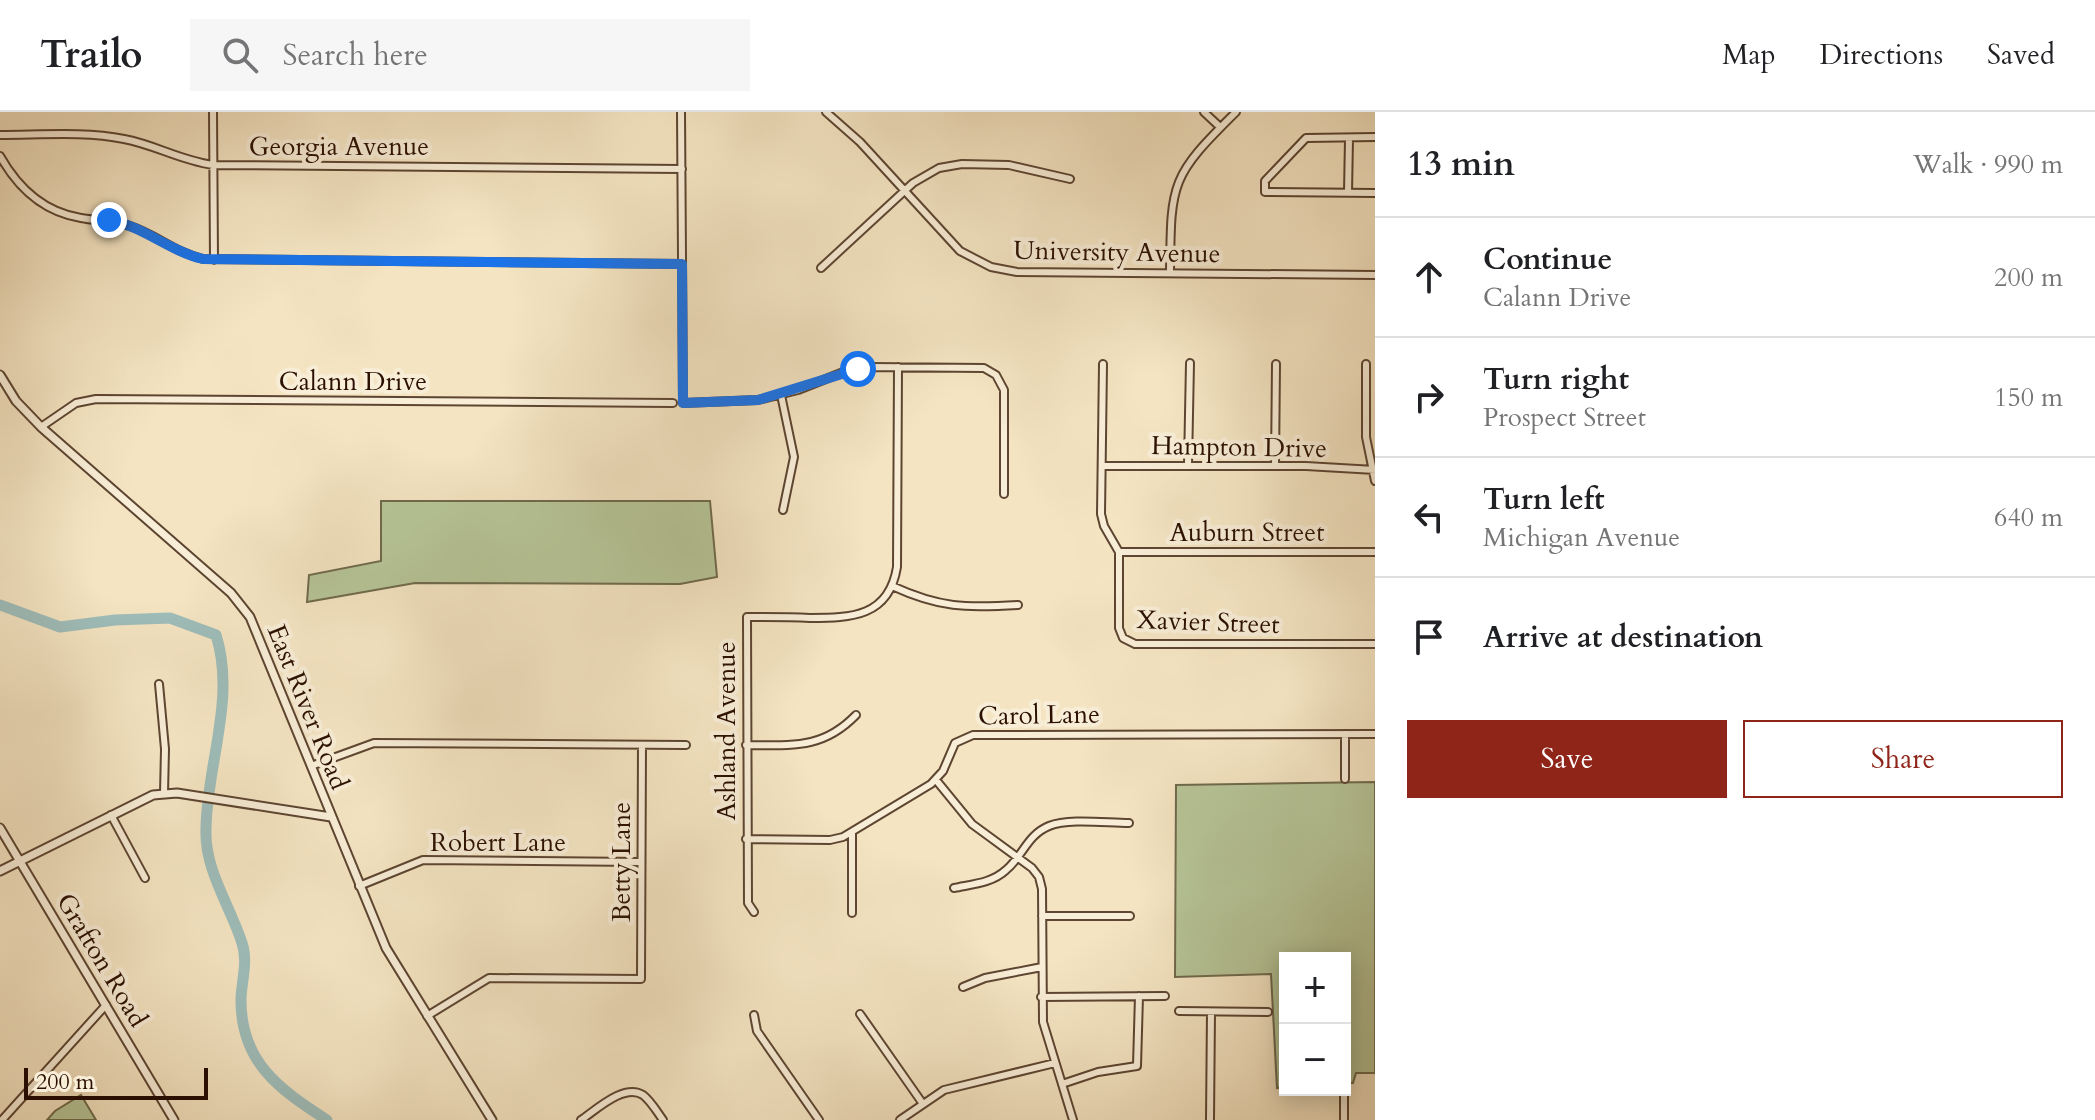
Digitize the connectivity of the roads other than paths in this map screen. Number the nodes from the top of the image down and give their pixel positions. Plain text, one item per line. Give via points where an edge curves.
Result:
1 (213, 112) edge
2 (681, 112) edge
3 (826, 112) edge
4 (1204, 112) edge
5 (1236, 112) edge
6 (1220, 127) junction
7 (0, 135) edge
8 (1375, 137) edge
9 (1349, 139) junction
10 (0, 156) edge
11 (213, 165) junction
12 (682, 169) junction
13 (1070, 179) dead end
14 (904, 191) junction
15 (1348, 192) junction
16 (1375, 193) edge
17 (214, 260) junction
18 (682, 264) junction
19 (821, 268) dead end
20 (1170, 273) junction
21 (1375, 275) edge
22 (1190, 363) dead end
23 (1103, 364) dead end
24 (1276, 364) dead end
25 (1366, 364) dead end
26 (898, 367) junction
27 (0, 375) edge
28 (781, 395) junction
29 (673, 403) dead end
30 (41, 427) junction
31 (1188, 465) junction
32 (1275, 465) junction
33 (1102, 466) junction
34 (1374, 470) edge
35 (1375, 481) edge
36 (1004, 494) dead end
37 (783, 510) dead end
38 (1119, 552) junction
39 (1375, 552) edge
40 (892, 586) junction
41 (1018, 605) dead end
42 (1375, 644) edge
43 (159, 684) dead end
44 (856, 715) dead end
45 (1345, 734) junction
46 (1375, 734) edge
47 (642, 745) junction
48 (686, 745) dead end
49 (746, 745) junction
50 (311, 766) junction
51 (1345, 779) dead end
52 (936, 780) junction
53 (164, 794) junction
54 (111, 815) junction
55 (331, 817) junction
56 (1129, 823) dead end
57 (0, 828) edge
58 (852, 833) junction
59 (746, 839) junction
60 (1017, 858) junction
61 (19, 861) junction
62 (641, 862) junction
63 (0, 871) edge
64 (145, 878) dead end
65 (359, 886) junction
66 (954, 888) dead end
67 (754, 912) dead end
68 (852, 913) dead end
69 (1042, 916) junction
70 (1130, 916) dead end
71 (1042, 967) junction
72 (963, 987) dead end
73 (1139, 996) junction
74 (1165, 996) dead end
75 (1041, 997) junction
76 (106, 1005) junction
77 (1179, 1011) dead end
78 (1211, 1012) junction
79 (1268, 1012) dead end
80 (860, 1014) dead end
81 (754, 1015) dead end
82 (427, 1016) junction
83 (1055, 1063) junction
84 (1062, 1084) junction
85 (1344, 1096) edge
86 (923, 1104) junction
87 (2, 1120) edge
88 (174, 1120) edge
89 (492, 1120) edge
90 (581, 1120) edge
91 (663, 1120) edge
92 (819, 1120) edge
93 (900, 1120) edge
94 (1073, 1120) edge
95 (1210, 1120) edge
96 (1344, 1120) edge

1 - 11 street
2 - 12 street
3 - 14 street, University Avenue
4 - 6 street
5 - 6 street
6 - 20 street via 1177,183 1171,208
7 - 11 street, Georgia Avenue via 112,137
8 - 9 street
9 - 15 street
9 - 15 street via 1306,138 1265,181 1265,192
10 - 17 street via 22,187 52,209 125,224 181,253
11 - 12 street, Georgia Avenue
11 - 17 street
12 - 18 street
13 - 14 street via 1009,165 962,164 932,171
14 - 19 street
14 - 20 street, University Avenue via 960,251 991,267 1017,272
15 - 16 street
17 - 18 street
18 - 28 street via 683,403 740,403
20 - 21 street, University Avenue
22 - 31 street
23 - 33 street, Xavier Street
24 - 32 street
25 - 34 street via 1366,437
26 - 28 street via 846,371
26 - 36 street via 976,367 1001,381
26 - 40 street via 897,567
27 - 30 street, East River Road
28 - 37 street via 794,457
29 - 30 street, Calann Drive via 96,399 76,403
30 - 50 street, East River Road via 242,605
31 - 32 street, Hampton Drive
31 - 33 street, Hampton Drive
32 - 34 street, Hampton Drive
33 - 38 street, Xavier Street via 1102,520
34 - 35 street
38 - 39 street, Auburn Street
38 - 42 street, Xavier Street via 1119,628 1130,643
40 - 41 street via 946,605
40 - 49 street, Ashland Avenue via 877,605 855,616 747,617
43 - 53 street
44 - 49 street via 812,743
45 - 46 street, Carol Lane
45 - 51 street
45 - 52 street, Carol Lane via 973,735 955,743
47 - 48 street
47 - 50 street via 374,743
47 - 62 street, Betty Lane
49 - 59 street, Ashland Avenue
50 - 55 street, East River Road
52 - 58 street
52 - 60 street via 972,824
53 - 54 street
53 - 55 street
54 - 61 street
54 - 64 street
55 - 65 street, East River Road
56 - 60 street via 1052,825 1031,838
57 - 61 street, Grafton Road
58 - 59 street via 830,840
58 - 68 street
59 - 67 street, Ashland Avenue via 748,903
60 - 66 street via 993,879
60 - 69 street via 1039,877
61 - 63 street
61 - 76 street, Grafton Road
62 - 65 street, Robert Lane via 423,860
62 - 82 street, Betty Lane via 641,979 489,978
65 - 82 street, East River Road via 386,948
69 - 70 street
69 - 71 street
71 - 72 street
71 - 75 street
73 - 74 street
73 - 75 street
73 - 84 street via 1137,1066
75 - 83 street
76 - 87 street
76 - 88 street, Grafton Road
77 - 78 street
78 - 79 street
78 - 95 street
80 - 86 street
81 - 92 street via 757,1031
82 - 89 street, East River Road
83 - 84 street
83 - 86 street via 953,1087
84 - 94 street
85 - 96 street
86 - 93 street
90 - 91 street via 631,1091 645,1097

